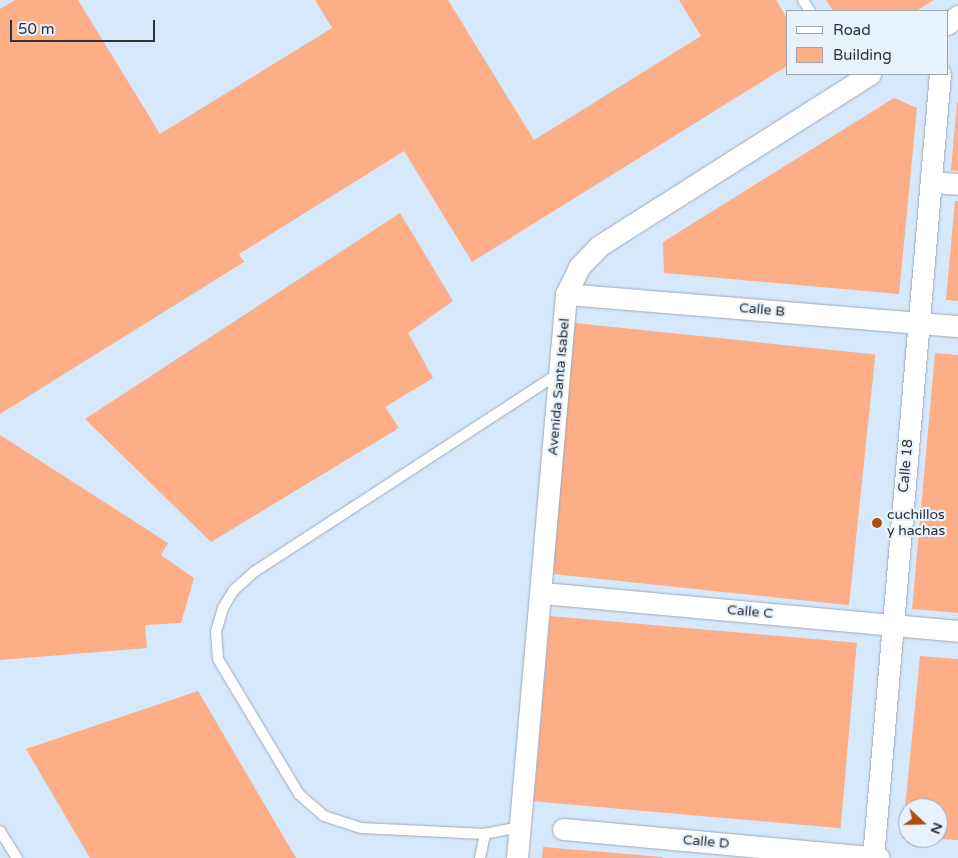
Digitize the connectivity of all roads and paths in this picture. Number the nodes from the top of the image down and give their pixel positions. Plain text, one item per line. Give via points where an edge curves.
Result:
1 (940, 75) edge
2 (858, 77) edge
3 (931, 182) junction
4 (958, 184) edge
5 (566, 294) junction
6 (919, 323) junction
7 (958, 326) edge
8 (560, 372) junction
9 (542, 592) junction
10 (893, 625) junction
11 (958, 630) edge
12 (520, 827) junction
13 (562, 829) dead end
14 (0, 832) edge
15 (485, 834) junction
16 (17, 858) edge
17 (480, 858) edge
18 (517, 858) edge
19 (873, 858) edge
20 (879, 858) edge

1 - 3 street, Calle 18
2 - 5 street, Avenida Santa Isabel via 599,246 579,267
3 - 4 street
3 - 6 street, Calle 18
5 - 6 street, Calle B
5 - 8 street, Avenida Santa Isabel
6 - 7 street, Calle B
6 - 10 street, Calle 18
8 - 9 street, Avenida Santa Isabel
8 - 15 lane via 254,572 234,590 223,608 216,632 218,659 223,668 298,794 324,816 362,828
9 - 10 street, Calle C
9 - 12 street, Avenida Santa Isabel
10 - 11 street, Calle C
10 - 19 street, Calle 18
12 - 15 lane
12 - 18 street, Avenida Santa Isabel
13 - 19 street, Calle D
14 - 16 lane
15 - 17 lane
19 - 20 street, Calle D

